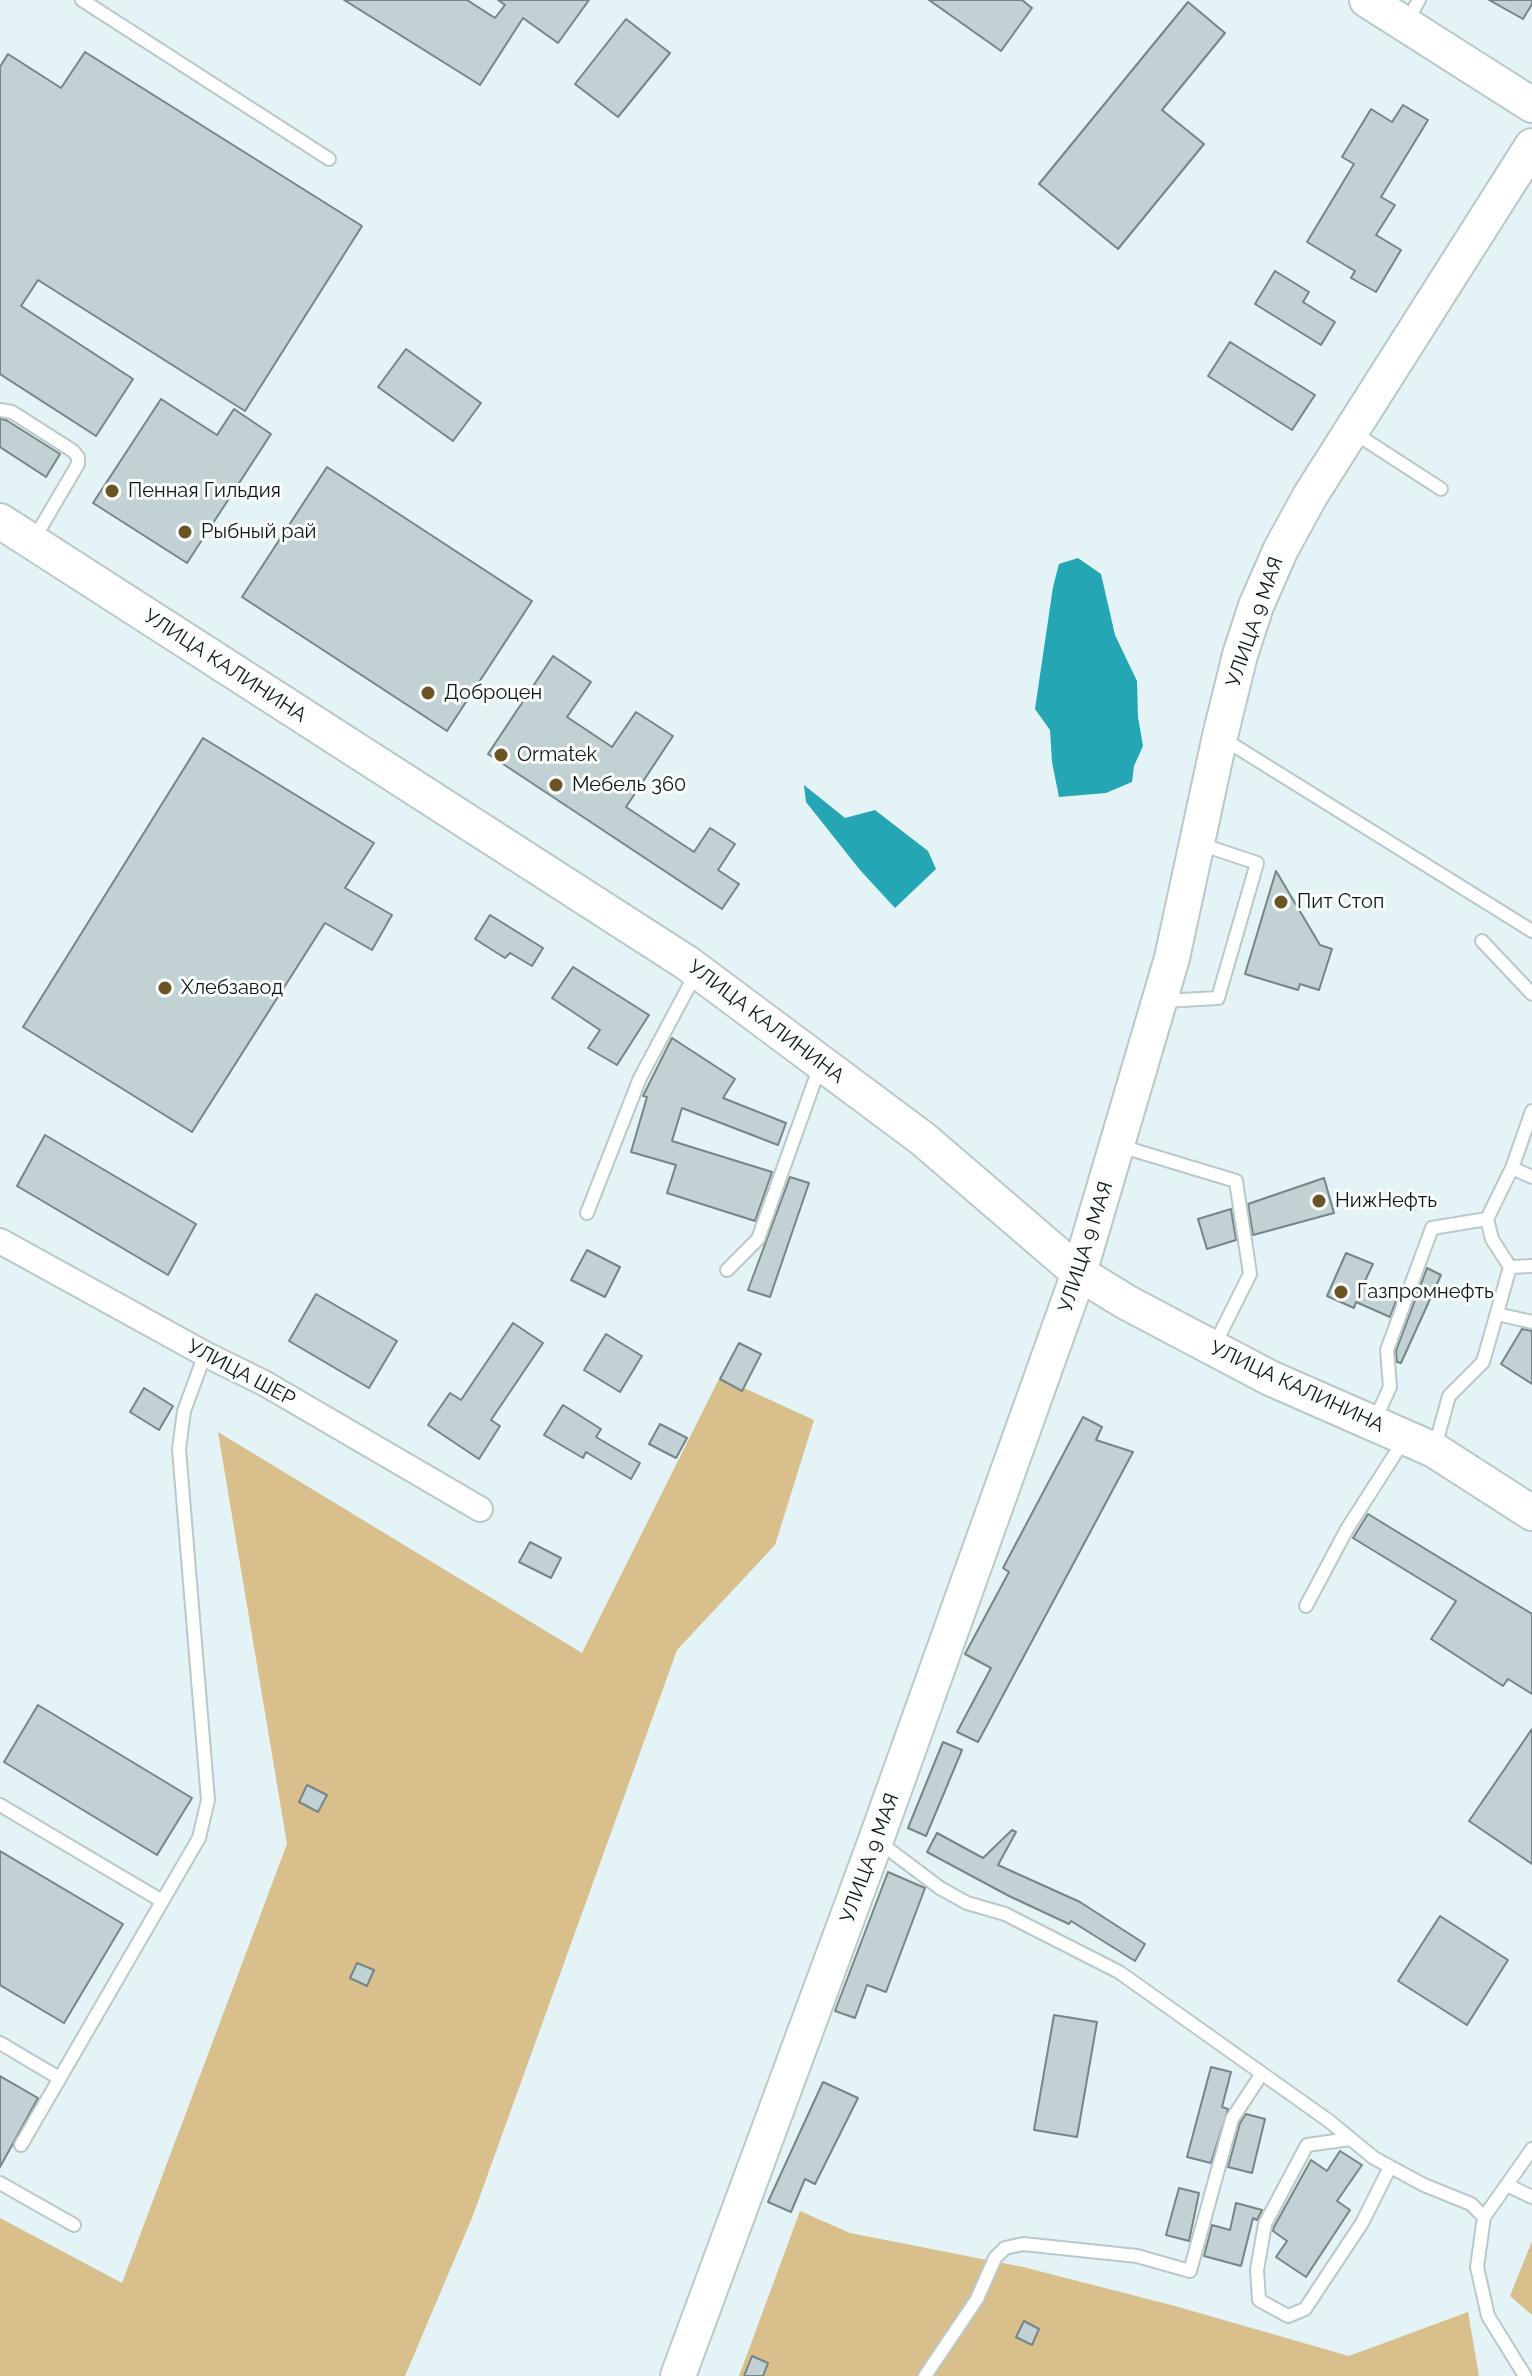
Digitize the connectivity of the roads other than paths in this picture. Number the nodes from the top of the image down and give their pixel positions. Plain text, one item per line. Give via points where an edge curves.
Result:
1 (82, 0) edge
2 (1367, 0) edge
3 (1412, 12) edge
4 (1532, 105) edge
5 (1532, 146) edge
6 (329, 159) dead end
7 (0, 410) edge
8 (1351, 430) junction
9 (1441, 489) dead end
10 (0, 521) edge
11 (32, 542) junction
12 (1220, 736) junction
13 (1198, 843) junction
14 (1532, 931) edge
15 (1482, 941) dead end
16 (698, 971) junction
17 (1532, 994) edge
18 (1161, 1002) junction
19 (822, 1063) junction
20 (1532, 1111) edge
21 (1119, 1145) junction
22 (1512, 1168) junction
23 (1532, 1177) edge
24 (587, 1213) dead end
25 (1487, 1219) junction
26 (0, 1241) edge
27 (1532, 1266) edge
28 (1510, 1267) junction
29 (727, 1270) dead end
30 (1079, 1273) junction
31 (1497, 1314) junction
32 (1532, 1322) edge
33 (1213, 1347) junction
34 (205, 1354) junction
35 (1373, 1423) junction
36 (1420, 1443) junction
37 (480, 1509) dead end
38 (1532, 1513) edge
39 (1306, 1606) dead end
40 (0, 1805) edge
41 (876, 1840) junction
42 (162, 1901) junction
43 (0, 2043) edge
44 (1261, 2075) junction
45 (59, 2078) junction
46 (1350, 2139) junction
47 (21, 2145) dead end
48 (1532, 2149) edge
49 (1390, 2167) junction
50 (0, 2183) edge
51 (1507, 2185) junction
52 (1532, 2197) edge
53 (1484, 2217) junction
54 (74, 2225) dead end
55 (678, 2376) edge
56 (925, 2376) edge
57 (1525, 2376) edge

1 - 6 lane
2 - 3 main road
3 - 4 main road
5 - 8 main road, УЛИЦА 9 МАЯ
7 - 11 lane via 12,412 78,457
8 - 9 lane
8 - 12 main road, УЛИЦА 9 МАЯ via 1281,549 1256,606
10 - 11 main road, УЛИЦА КАЛИНИНА
11 - 16 main road, УЛИЦА КАЛИНИНА
12 - 13 main road, УЛИЦА 9 МАЯ
12 - 14 lane
13 - 18 main road, УЛИЦА 9 МАЯ
13 - 18 lane via 1257,863 1218,998
15 - 17 lane
16 - 19 main road, УЛИЦА КАЛИНИНА
16 - 24 lane via 640,1078
18 - 21 main road, УЛИЦА 9 МАЯ
19 - 29 lane via 758,1239
19 - 30 main road, УЛИЦА КАЛИНИНА via 923,1139
20 - 22 lane
21 - 30 main road, УЛИЦА 9 МАЯ
21 - 33 lane via 1236,1181 1250,1274
22 - 23 lane
22 - 25 lane
25 - 28 lane via 1492,1239
25 - 35 lane via 1432,1228 1387,1350 1390,1387
26 - 34 street, УЛИЦА ШЕР
27 - 28 lane
28 - 31 lane
30 - 33 main road, УЛИЦА КАЛИНИНА
30 - 41 main road, УЛИЦА 9 МАЯ
31 - 32 lane
31 - 36 lane via 1483,1362 1449,1396
33 - 35 main road, УЛИЦА КАЛИНИНА
34 - 37 street, УЛИЦА ШЕР
34 - 42 lane via 184,1411 179,1449 208,1800 199,1838
35 - 36 main road, УЛИЦА КАЛИНИНА
36 - 38 main road, УЛИЦА КАЛИНИНА
36 - 39 lane via 1347,1529
40 - 42 lane
41 - 44 lane via 967,1903 1005,1914 1119,1972
41 - 55 main road, УЛИЦА 9 МАЯ
42 - 45 lane
43 - 45 lane
44 - 46 lane
44 - 56 lane via 1232,2119 1190,2271 1137,2256 1023,2244 1005,2248
45 - 47 lane
46 - 49 lane
46 - 49 lane via 1307,2145 1265,2224 1257,2270 1259,2300 1288,2316 1305,2309 1362,2223
48 - 51 lane
49 - 53 lane via 1471,2204
50 - 54 lane
51 - 52 lane
51 - 53 lane
53 - 57 lane via 1477,2267 1488,2316

